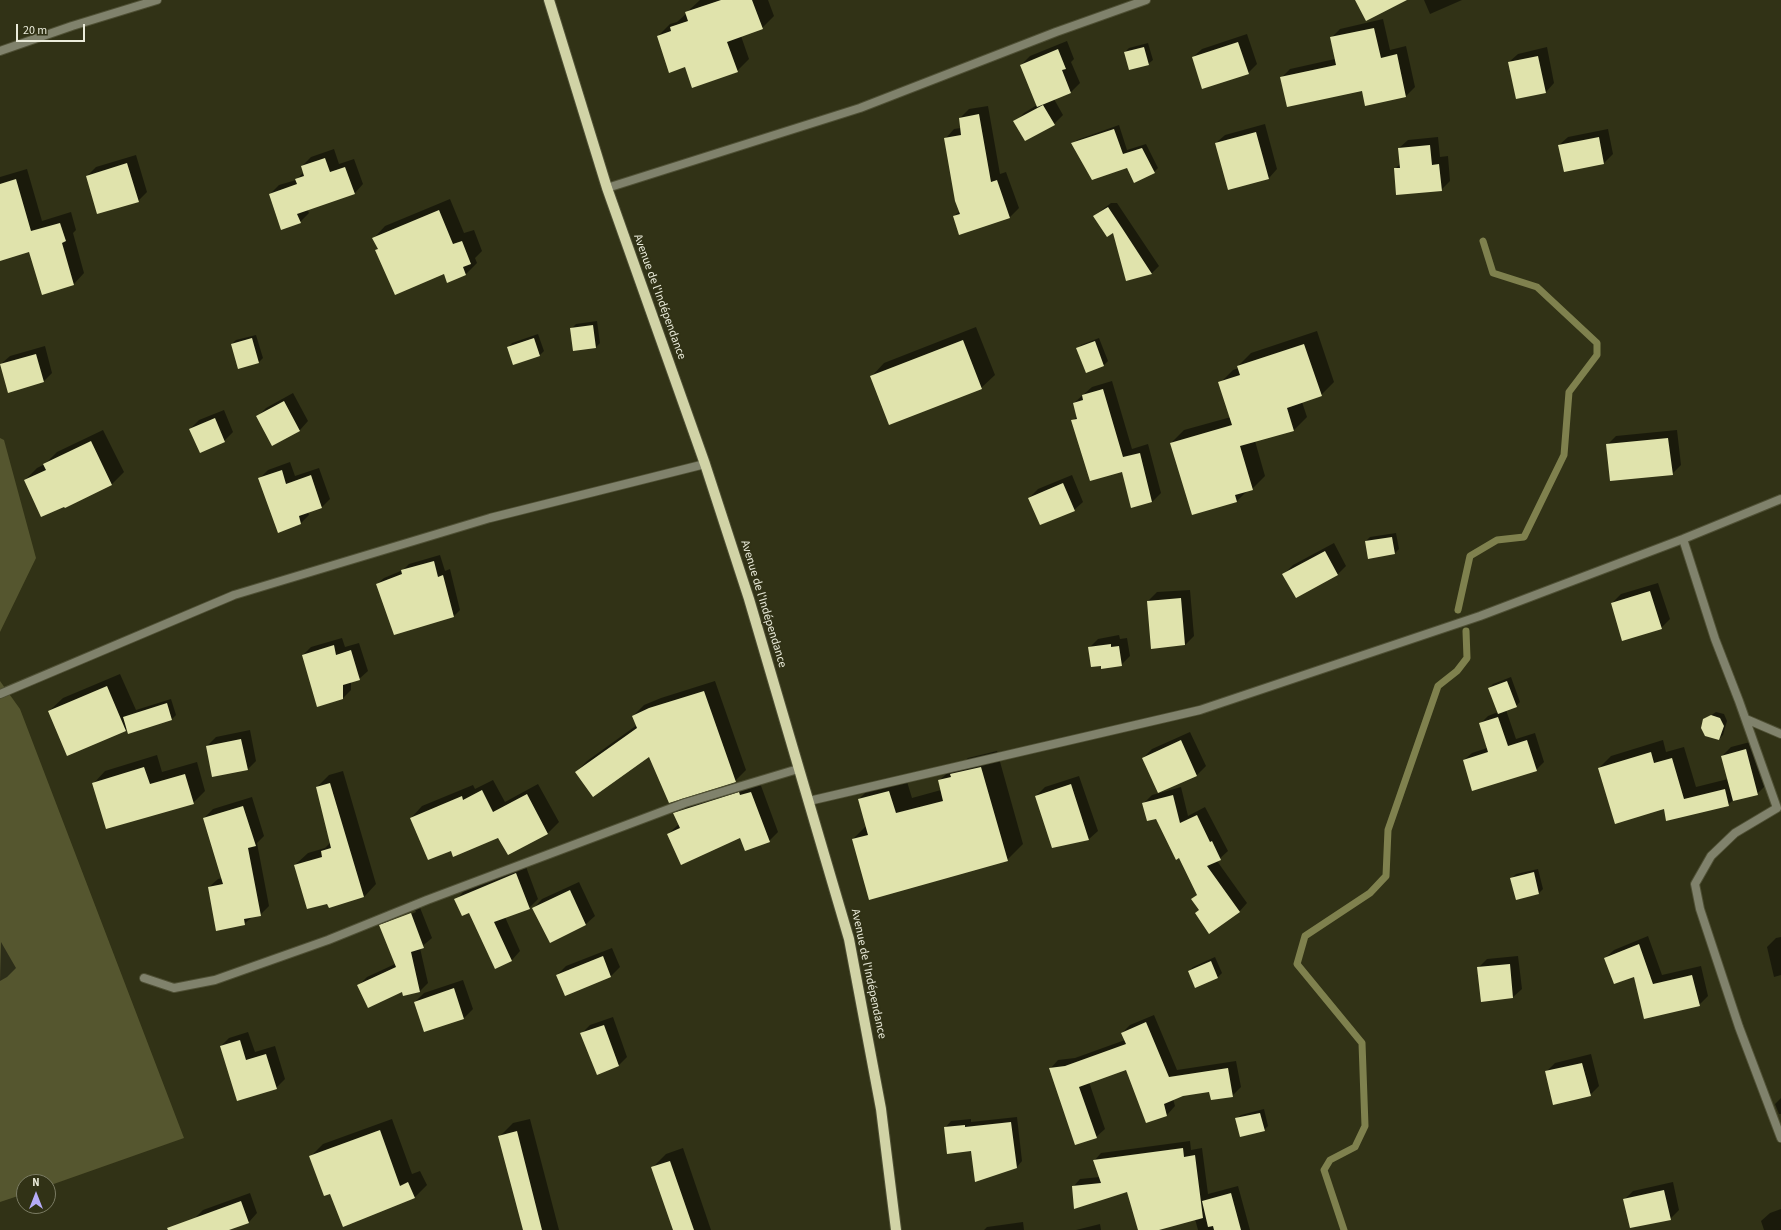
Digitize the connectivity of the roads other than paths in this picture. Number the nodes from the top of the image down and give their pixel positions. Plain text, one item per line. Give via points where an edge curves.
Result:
1 (157, 0) edge
2 (550, 0) edge
3 (1146, 0) edge
4 (0, 51) edge
5 (607, 188) junction
6 (705, 464) junction
7 (1781, 499) edge
8 (1683, 539) junction
9 (0, 694) edge
10 (1746, 719) junction
11 (1781, 734) edge
12 (798, 769) junction
13 (809, 801) junction
14 (1779, 807) edge
15 (144, 978) dead end
16 (1781, 1138) edge
17 (896, 1230) edge

1 - 4 street
2 - 5 main road, Avenue de l'Indépendance
3 - 5 street via 860,108
5 - 6 main road, Avenue de l'Indépendance
6 - 9 street via 490,518 234,595
6 - 12 main road, Avenue de l'Indépendance via 749,599
7 - 8 street
8 - 10 street via 1714,639
8 - 13 street via 1480,616 1200,710
10 - 11 street
10 - 14 street
12 - 13 main road, Avenue de l'Indépendance
12 - 15 street via 678,806 328,940 215,980 174,988
13 - 17 main road, Avenue de l'Indépendance via 849,939 882,1109
14 - 16 street via 1735,833 1711,856 1695,884 1707,931

